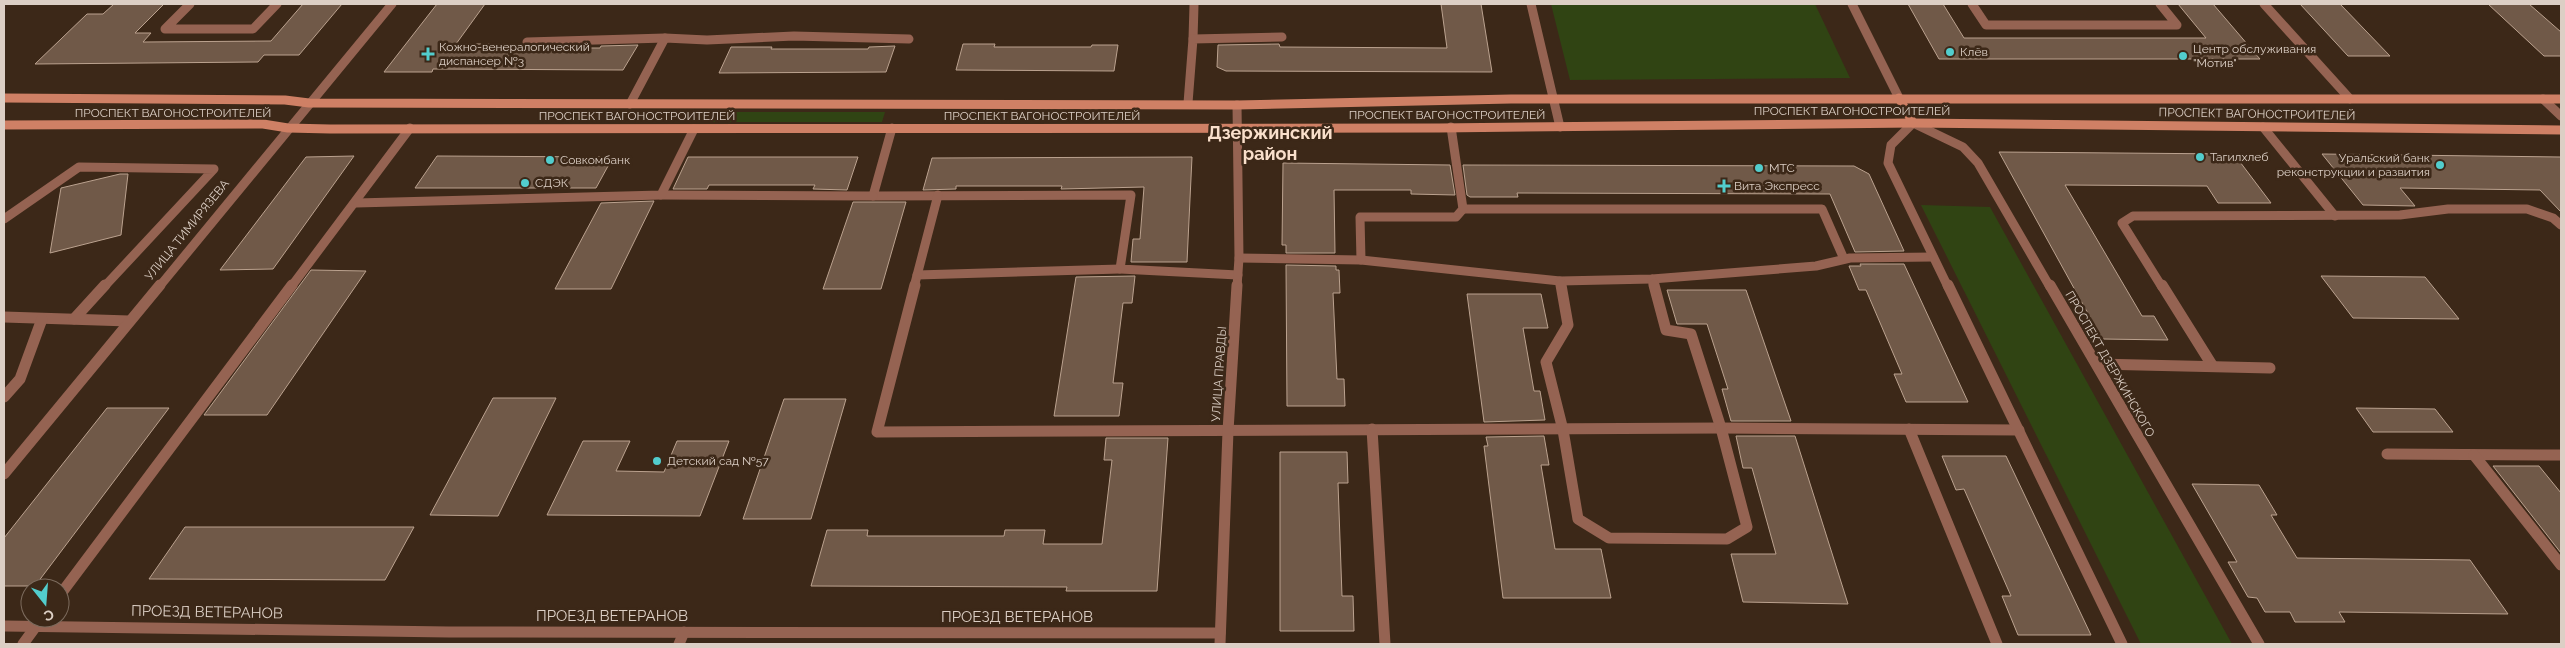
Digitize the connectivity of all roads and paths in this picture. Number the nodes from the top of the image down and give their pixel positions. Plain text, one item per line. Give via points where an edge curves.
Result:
1 (190, 4) edge
2 (277, 4) edge
3 (392, 4) edge
4 (1531, 4) edge
5 (1852, 4) edge
6 (1972, 4) edge
7 (2160, 4) edge
8 (2264, 4) edge
9 (1194, 5) dead end
10 (1282, 37) dead end
11 (665, 38) junction
12 (909, 39) dead end
13 (1193, 39) junction
14 (527, 42) dead end
15 (4, 98) edge
16 (1899, 98) junction
17 (2350, 99) junction
18 (2543, 99) junction
19 (2561, 99) edge
20 (1552, 100) junction
21 (309, 103) junction
22 (1188, 103) junction
23 (630, 104) junction
24 (1238, 105) junction
25 (2561, 116) edge
26 (1913, 123) junction
27 (4, 125) edge
28 (1560, 126) junction
29 (1451, 127) junction
30 (2263, 127) junction
31 (288, 128) junction
32 (410, 128) junction
33 (892, 128) junction
34 (1237, 128) junction
35 (694, 129) junction
36 (2561, 130) edge
37 (662, 195) junction
38 (873, 196) junction
39 (938, 196) junction
40 (356, 203) junction
41 (1464, 209) junction
42 (2335, 216) junction
43 (4, 219) edge
44 (2561, 224) edge
45 (1933, 257) junction
46 (1239, 258) junction
47 (1844, 259) junction
48 (1361, 260) junction
49 (1120, 269) junction
50 (917, 275) junction
51 (1238, 275) junction
52 (1652, 279) junction
53 (1560, 281) junction
54 (4, 317) edge
55 (42, 319) junction
56 (74, 320) junction
57 (129, 321) junction
58 (2097, 364) junction
59 (2212, 365) junction
60 (2270, 368) dead end
61 (4, 397) edge
62 (1721, 428) junction
63 (1909, 428) junction
64 (1372, 429) junction
65 (1563, 430) junction
66 (2019, 430) junction
67 (1228, 431) junction
68 (2387, 454) dead end
69 (2474, 455) junction
70 (2561, 456) edge
71 (4, 474) edge
72 (2561, 564) edge
73 (70, 581) edge
74 (70, 623) edge
75 (20, 624) edge
76 (4, 626) edge
77 (35, 628) edge
78 (681, 638) edge
79 (1220, 639) edge
80 (23, 644) edge
81 (1385, 644) edge
82 (1997, 644) edge
83 (2122, 644) edge
84 (2259, 644) edge

1 - 2 street via 165,29 253,29
3 - 21 street, УЛИЦА ТИМИРЯЗЕВА
4 - 20 street
5 - 16 street
6 - 7 street via 1986,25 2177,25
8 - 17 street
9 - 13 street
10 - 13 street
11 - 12 street via 707,40 794,36
11 - 14 street
11 - 23 street
13 - 22 street
15 - 21 main road, ПРОСПЕКТ ВАГОНОСТРОИТЕЛЕЙ via 286,100
16 - 17 main road, ПРОСПЕКТ ВАГОНОСТРОИТЕЛЕЙ
16 - 20 main road, ПРОСПЕКТ ВАГОНОСТРОИТЕЛЕЙ
16 - 26 main road
17 - 18 main road, ПРОСПЕКТ ВАГОНОСТРОИТЕЛЕЙ
18 - 19 main road, ПРОСПЕКТ ВАГОНОСТРОИТЕЛЕЙ
18 - 25 street
20 - 24 main road, ПРОСПЕКТ ВАГОНОСТРОИТЕЛЕЙ
20 - 28 street
21 - 23 main road, ПРОСПЕКТ ВАГОНОСТРОИТЕЛЕЙ
21 - 31 street, УЛИЦА ТИМИРЯЗЕВА
22 - 23 main road, ПРОСПЕКТ ВАГОНОСТРОИТЕЛЕЙ
22 - 24 main road, ПРОСПЕКТ ВАГОНОСТРОИТЕЛЕЙ
24 - 34 street, УЛИЦА ПРАВДЫ
26 - 28 main road, ПРОСПЕКТ ВАГОНОСТРОИТЕЛЕЙ
26 - 30 main road, ПРОСПЕКТ ВАГОНОСТРОИТЕЛЕЙ
26 - 45 street via 1891,145 1888,163
26 - 58 street, ПРОСПЕКТ ДЗЕРЖИНСКОГО via 1963,147 1978,163
27 - 31 main road, ПРОСПЕКТ ВАГОНОСТРОИТЕЛЕЙ via 263,124
28 - 29 main road, ПРОСПЕКТ ВАГОНОСТРОИТЕЛЕЙ
29 - 34 main road, ПРОСПЕКТ ВАГОНОСТРОИТЕЛЕЙ
29 - 41 street
30 - 36 main road, ПРОСПЕКТ ВАГОНОСТРОИТЕЛЕЙ
30 - 42 street
31 - 32 main road, ПРОСПЕКТ ВАГОНОСТРОИТЕЛЕЙ
31 - 57 street, УЛИЦА ТИМИРЯЗЕВА
32 - 35 main road, ПРОСПЕКТ ВАГОНОСТРОИТЕЛЕЙ
32 - 40 street
33 - 34 main road, ПРОСПЕКТ ВАГОНОСТРОИТЕЛЕЙ
33 - 35 main road, ПРОСПЕКТ ВАГОНОСТРОИТЕЛЕЙ
33 - 38 street
34 - 46 street, УЛИЦА ПРАВДЫ
35 - 37 street
37 - 38 street
37 - 40 street
38 - 39 street
39 - 49 street via 1131,195
39 - 50 street
40 - 73 street
41 - 47 street via 1822,209
41 - 48 street via 1456,218 1360,217
42 - 44 street via 2400,215 2448,209 2527,210 2553,218
42 - 59 street via 2133,216 2122,223
43 - 56 street via 79,167 214,169
45 - 47 street
45 - 66 street
46 - 48 street
46 - 51 street, УЛИЦА ПРАВДЫ
47 - 52 street via 1816,266
48 - 53 street
49 - 50 street
49 - 51 street
50 - 67 street via 877,432
51 - 67 street, УЛИЦА ПРАВДЫ
52 - 53 street
52 - 62 street via 1666,330 1691,334
53 - 65 street via 1568,325 1546,362
54 - 55 street
55 - 56 street
55 - 61 street via 20,379
56 - 57 street
57 - 71 street, УЛИЦА ТИМИРЯЗЕВА
58 - 59 street
58 - 84 street, ПРОСПЕКТ ДЗЕРЖИНСКОГО
59 - 60 street
62 - 63 street
62 - 65 street
62 - 65 street via 1747,527 1727,539 1610,538 1578,519
63 - 66 street
63 - 82 street
64 - 65 street
64 - 67 street
64 - 81 street
66 - 83 street
67 - 79 street, УЛИЦА ПРАВДЫ
68 - 69 street
69 - 70 street
69 - 72 street
74 - 78 street, ПРОЕЗД ВЕТЕРАНОВ
75 - 76 street, ПРОЕЗД ВЕТЕРАНОВ
77 - 80 street
78 - 79 street, ПРОЕЗД ВЕТЕРАНОВ

